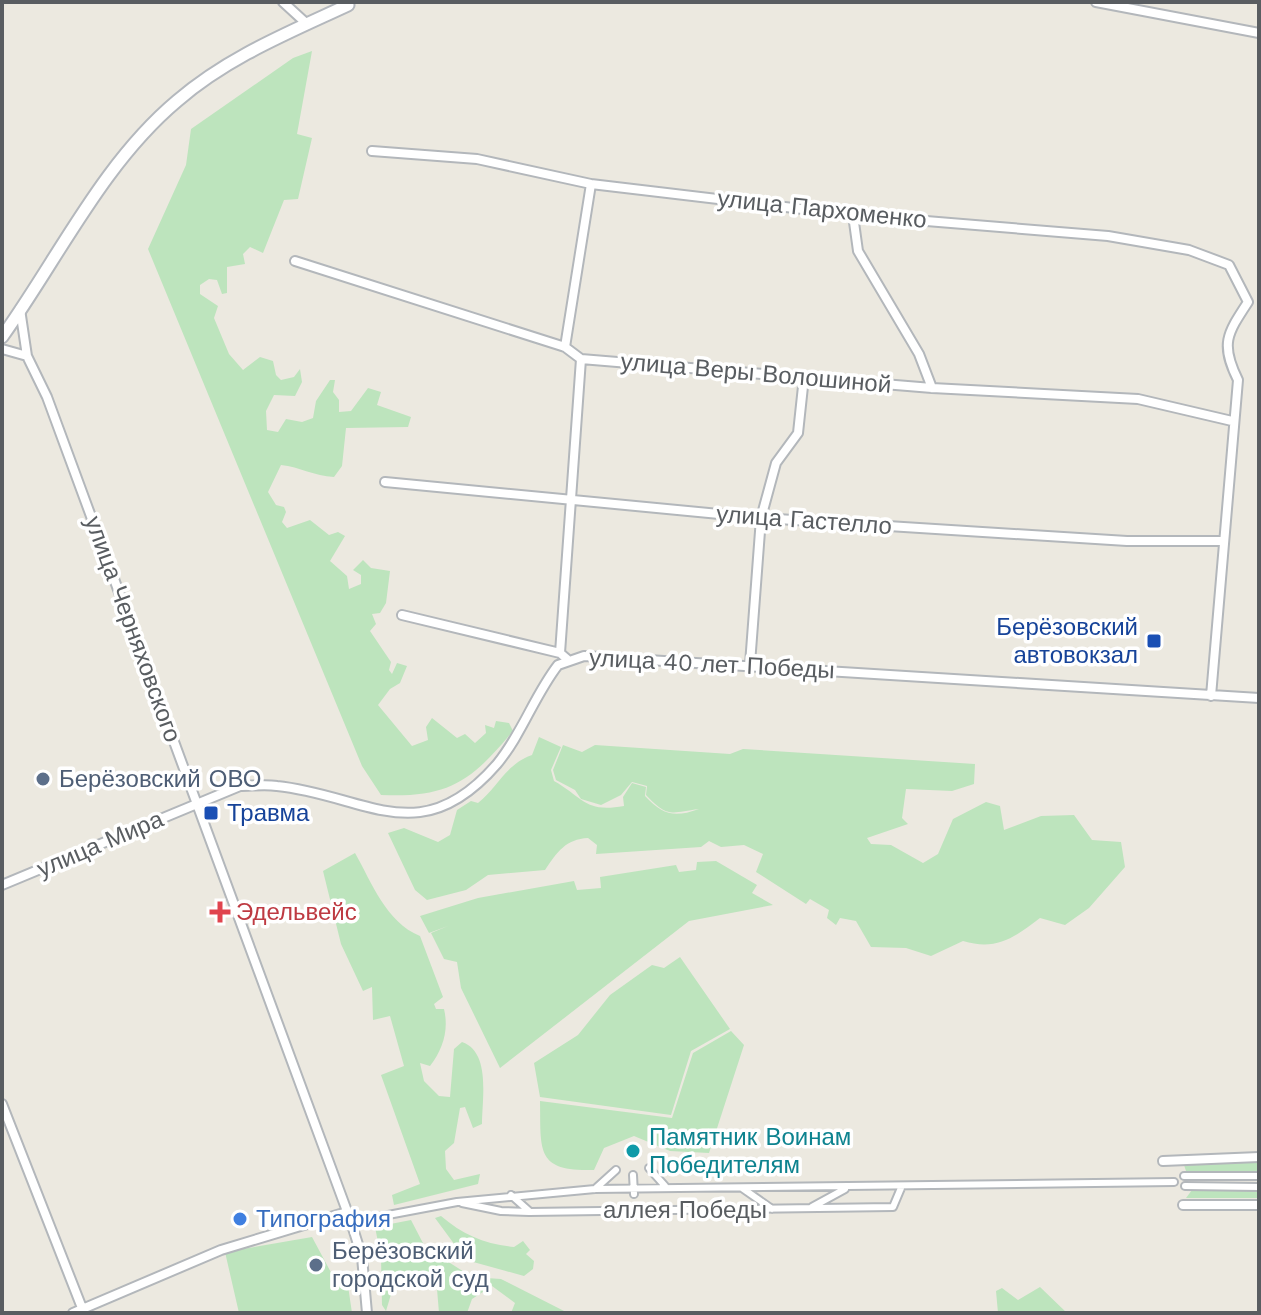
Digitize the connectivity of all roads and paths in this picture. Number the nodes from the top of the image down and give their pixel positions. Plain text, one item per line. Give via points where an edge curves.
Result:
1 (283, 2) edge
2 (1096, 2) edge
3 (349, 3) edge
4 (307, 24) junction
5 (1259, 33) edge
6 (372, 151) dead end
7 (591, 184) junction
8 (853, 215) junction
9 (295, 261) dead end
10 (20, 309) junction
11 (2, 337) edge
12 (565, 347) junction
13 (2, 349) edge
14 (27, 356) junction
15 (581, 359) junction
16 (804, 377) junction
17 (932, 388) junction
18 (1232, 421) junction
19 (385, 482) dead end
20 (571, 501) junction
21 (761, 518) junction
22 (1224, 541) junction
23 (402, 615) dead end
24 (564, 656) junction
25 (750, 664) junction
26 (1211, 696) junction
27 (1259, 698) edge
28 (197, 803) junction
29 (2, 885) edge
30 (2, 1104) edge
31 (1259, 1157) edge
32 (1163, 1161) dead end
33 (649, 1168) dead end
34 (616, 1170) dead end
35 (633, 1175) dead end
36 (1184, 1176) dead end
37 (1259, 1176) edge
38 (1174, 1182) dead end
39 (666, 1186) junction
40 (1185, 1186) dead end
41 (1259, 1187) edge
42 (742, 1188) junction
43 (793, 1188) junction
44 (847, 1188) junction
45 (901, 1188) junction
46 (595, 1189) junction
47 (634, 1191) junction
48 (511, 1195) junction
49 (457, 1202) junction
50 (1183, 1205) dead end
51 (1259, 1205) edge
52 (794, 1208) junction
53 (772, 1209) junction
54 (809, 1209) junction
55 (347, 1212) junction
56 (529, 1212) junction
57 (351, 1222) junction
58 (79, 1311) edge
59 (367, 1313) edge

1 - 4 street
2 - 5 street
3 - 4 main road
4 - 10 main road via 249,50 176,101 88,207
6 - 7 street, улица Пархоменко via 477,159
7 - 8 street, улица Пархоменко
7 - 12 street
8 - 17 street via 858,251 919,354
8 - 18 street, улица Пархоменко via 1108,236 1189,250 1229,265 1248,302 1228,332 1227,357 1238,380
9 - 12 street
10 - 11 main road
10 - 14 street, улица Черняховского
12 - 15 street
13 - 14 street
14 - 28 street, улица Черняховского via 47,397
15 - 16 street, улица Веры Волошиной
15 - 20 street
16 - 17 street, улица Веры Волошиной
16 - 21 street via 798,433 776,463
17 - 18 street, улица Веры Волошиной via 1138,399
18 - 22 street
19 - 20 street, улица Гастелло
20 - 21 street, улица Гастелло
20 - 24 street
21 - 22 street, улица Гастелло via 1127,541
21 - 25 street
22 - 26 street
23 - 24 street
24 - 25 street, улица 40 лет Победы
24 - 28 street, улица 40 лет Победы via 495,766 445,804 415,814 388,814 265,786 240,786
25 - 26 street, улица 40 лет Победы
26 - 27 street, улица 40 лет Победы
28 - 29 street, улица Мира
28 - 55 street, улица Черняховского
30 - 58 street
31 - 32 street
33 - 39 street
34 - 46 street
35 - 47 street
36 - 37 street
38 - 45 street
39 - 42 street
39 - 47 street
40 - 41 street
42 - 43 street
42 - 53 street
43 - 44 street
43 - 52 street
44 - 45 street
44 - 54 street
45 - 54 street, аллея Победы via 893,1207
46 - 47 street
46 - 48 street
48 - 49 street
48 - 56 street
49 - 56 street, аллея Победы
49 - 57 street
50 - 51 street
52 - 53 street, аллея Победы
52 - 54 street, аллея Победы
53 - 56 street, аллея Победы
55 - 57 street, улица Черняховского
55 - 58 street via 221,1250
57 - 59 street, улица Черняховского via 362,1257

